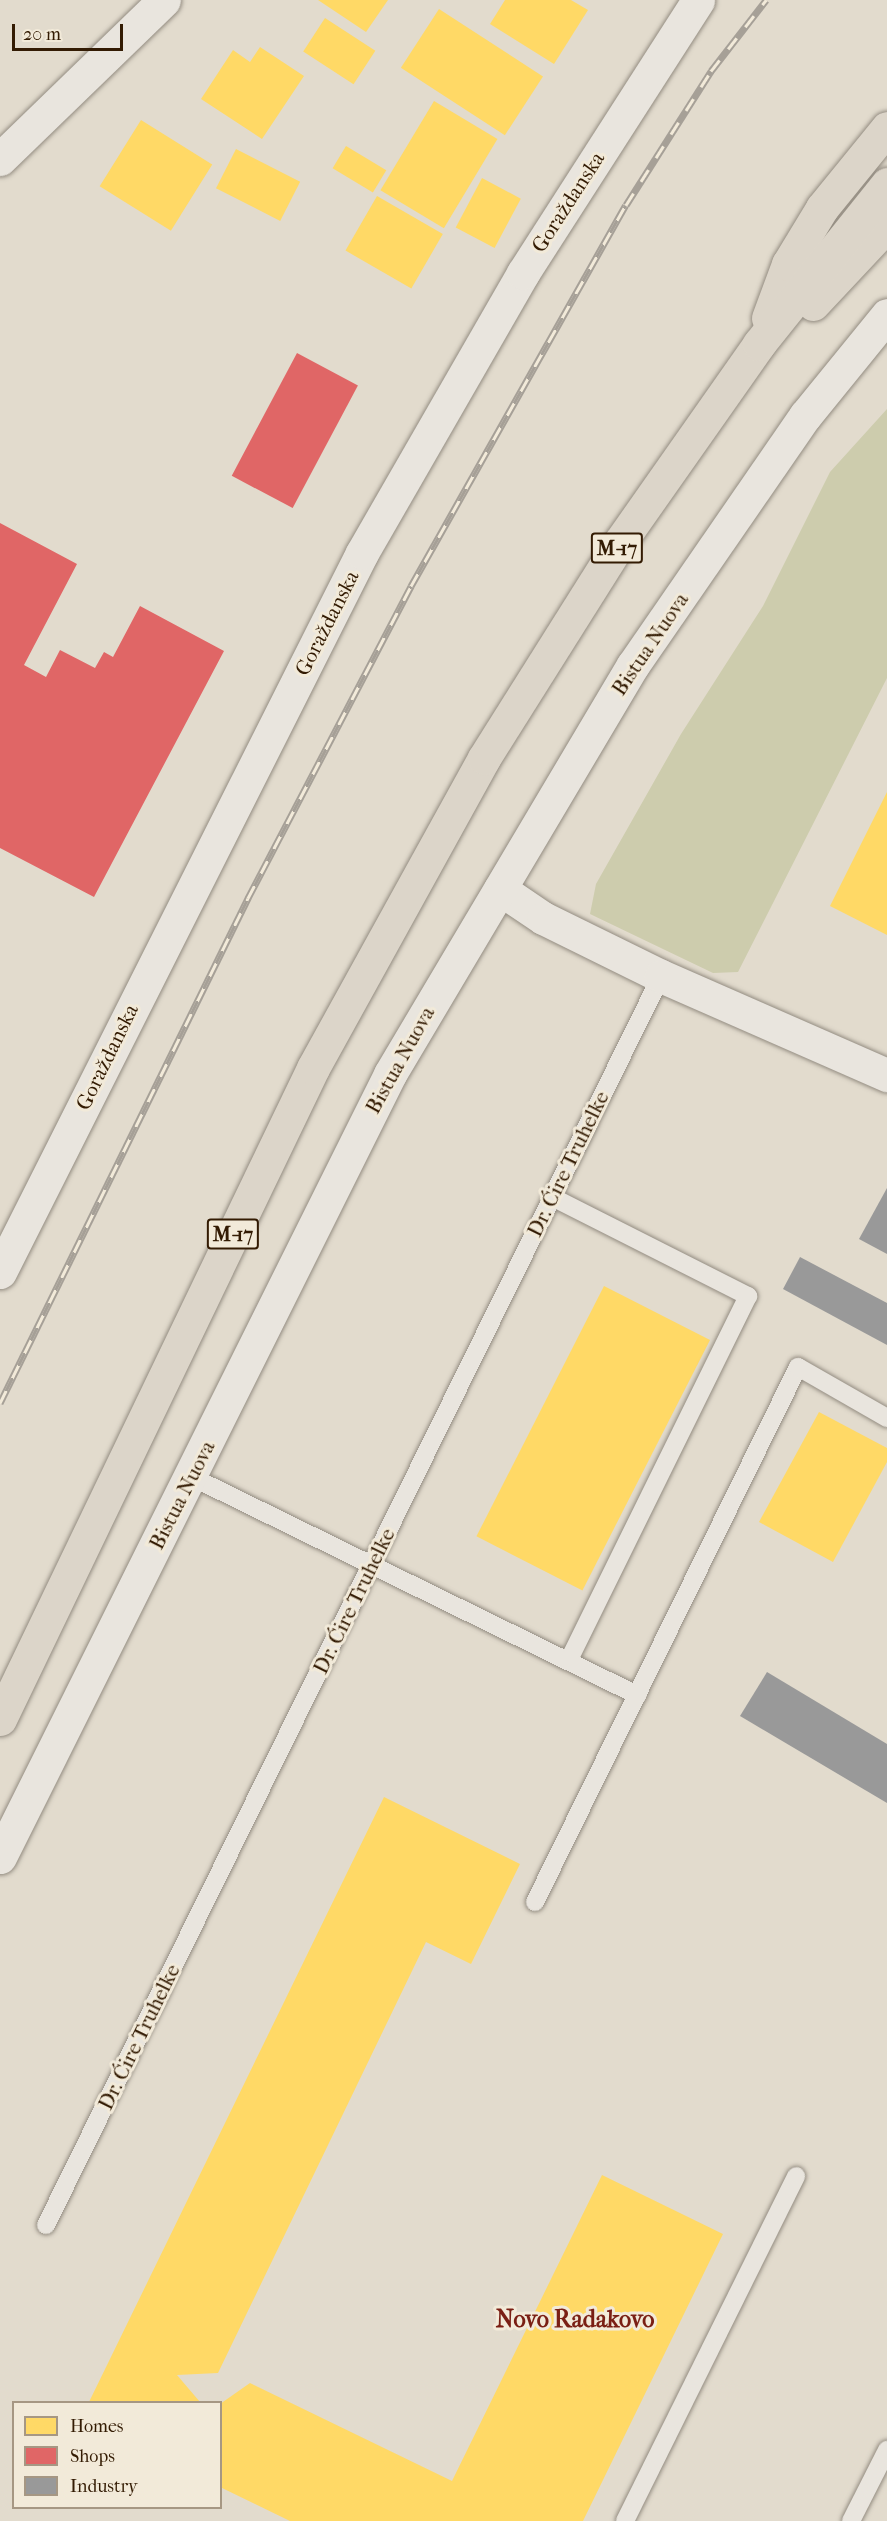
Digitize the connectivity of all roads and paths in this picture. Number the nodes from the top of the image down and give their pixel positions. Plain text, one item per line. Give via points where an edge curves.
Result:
1 (164, 0) edge
2 (698, 0) edge
3 (887, 128) edge
4 (0, 159) edge
5 (887, 183) edge
6 (887, 225) edge
7 (887, 315) edge
8 (759, 344) junction
9 (500, 889) junction
10 (661, 976) junction
11 (885, 1071) edge
12 (552, 1197) junction
13 (0, 1272) edge
14 (887, 1418) edge
15 (192, 1476) junction
16 (371, 1565) junction
17 (569, 1660) junction
18 (637, 1695) junction
19 (0, 1719) edge
20 (0, 1857) edge
21 (535, 1902) dead end
22 (796, 2176) dead end
23 (46, 2225) dead end
24 (887, 2450) edge
25 (625, 2521) edge
26 (851, 2521) edge

1 - 4 street
2 - 13 street, Goraždanska via 523,273 368,543
3 - 8 highway via 822,208 788,264
5 - 8 highway, M-17
6 - 8 highway via 803,314
7 - 9 street, Bistua Nuova via 806,416 633,664
8 - 19 highway, M-17 via 620,542 484,758 330,1037
9 - 10 street via 543,918
9 - 15 street, Bistua Nuova via 390,1074
10 - 11 street
10 - 12 lane, Dr. Ćire Truhelke
12 - 16 lane, Dr. Ćire Truhelke
12 - 17 lane via 748,1296
14 - 18 lane via 798,1367
15 - 16 lane
15 - 20 street, Bistua Nuova
16 - 17 lane
16 - 23 lane, Dr. Ćire Truhelke
17 - 18 lane
18 - 21 lane
22 - 25 lane
24 - 26 lane

